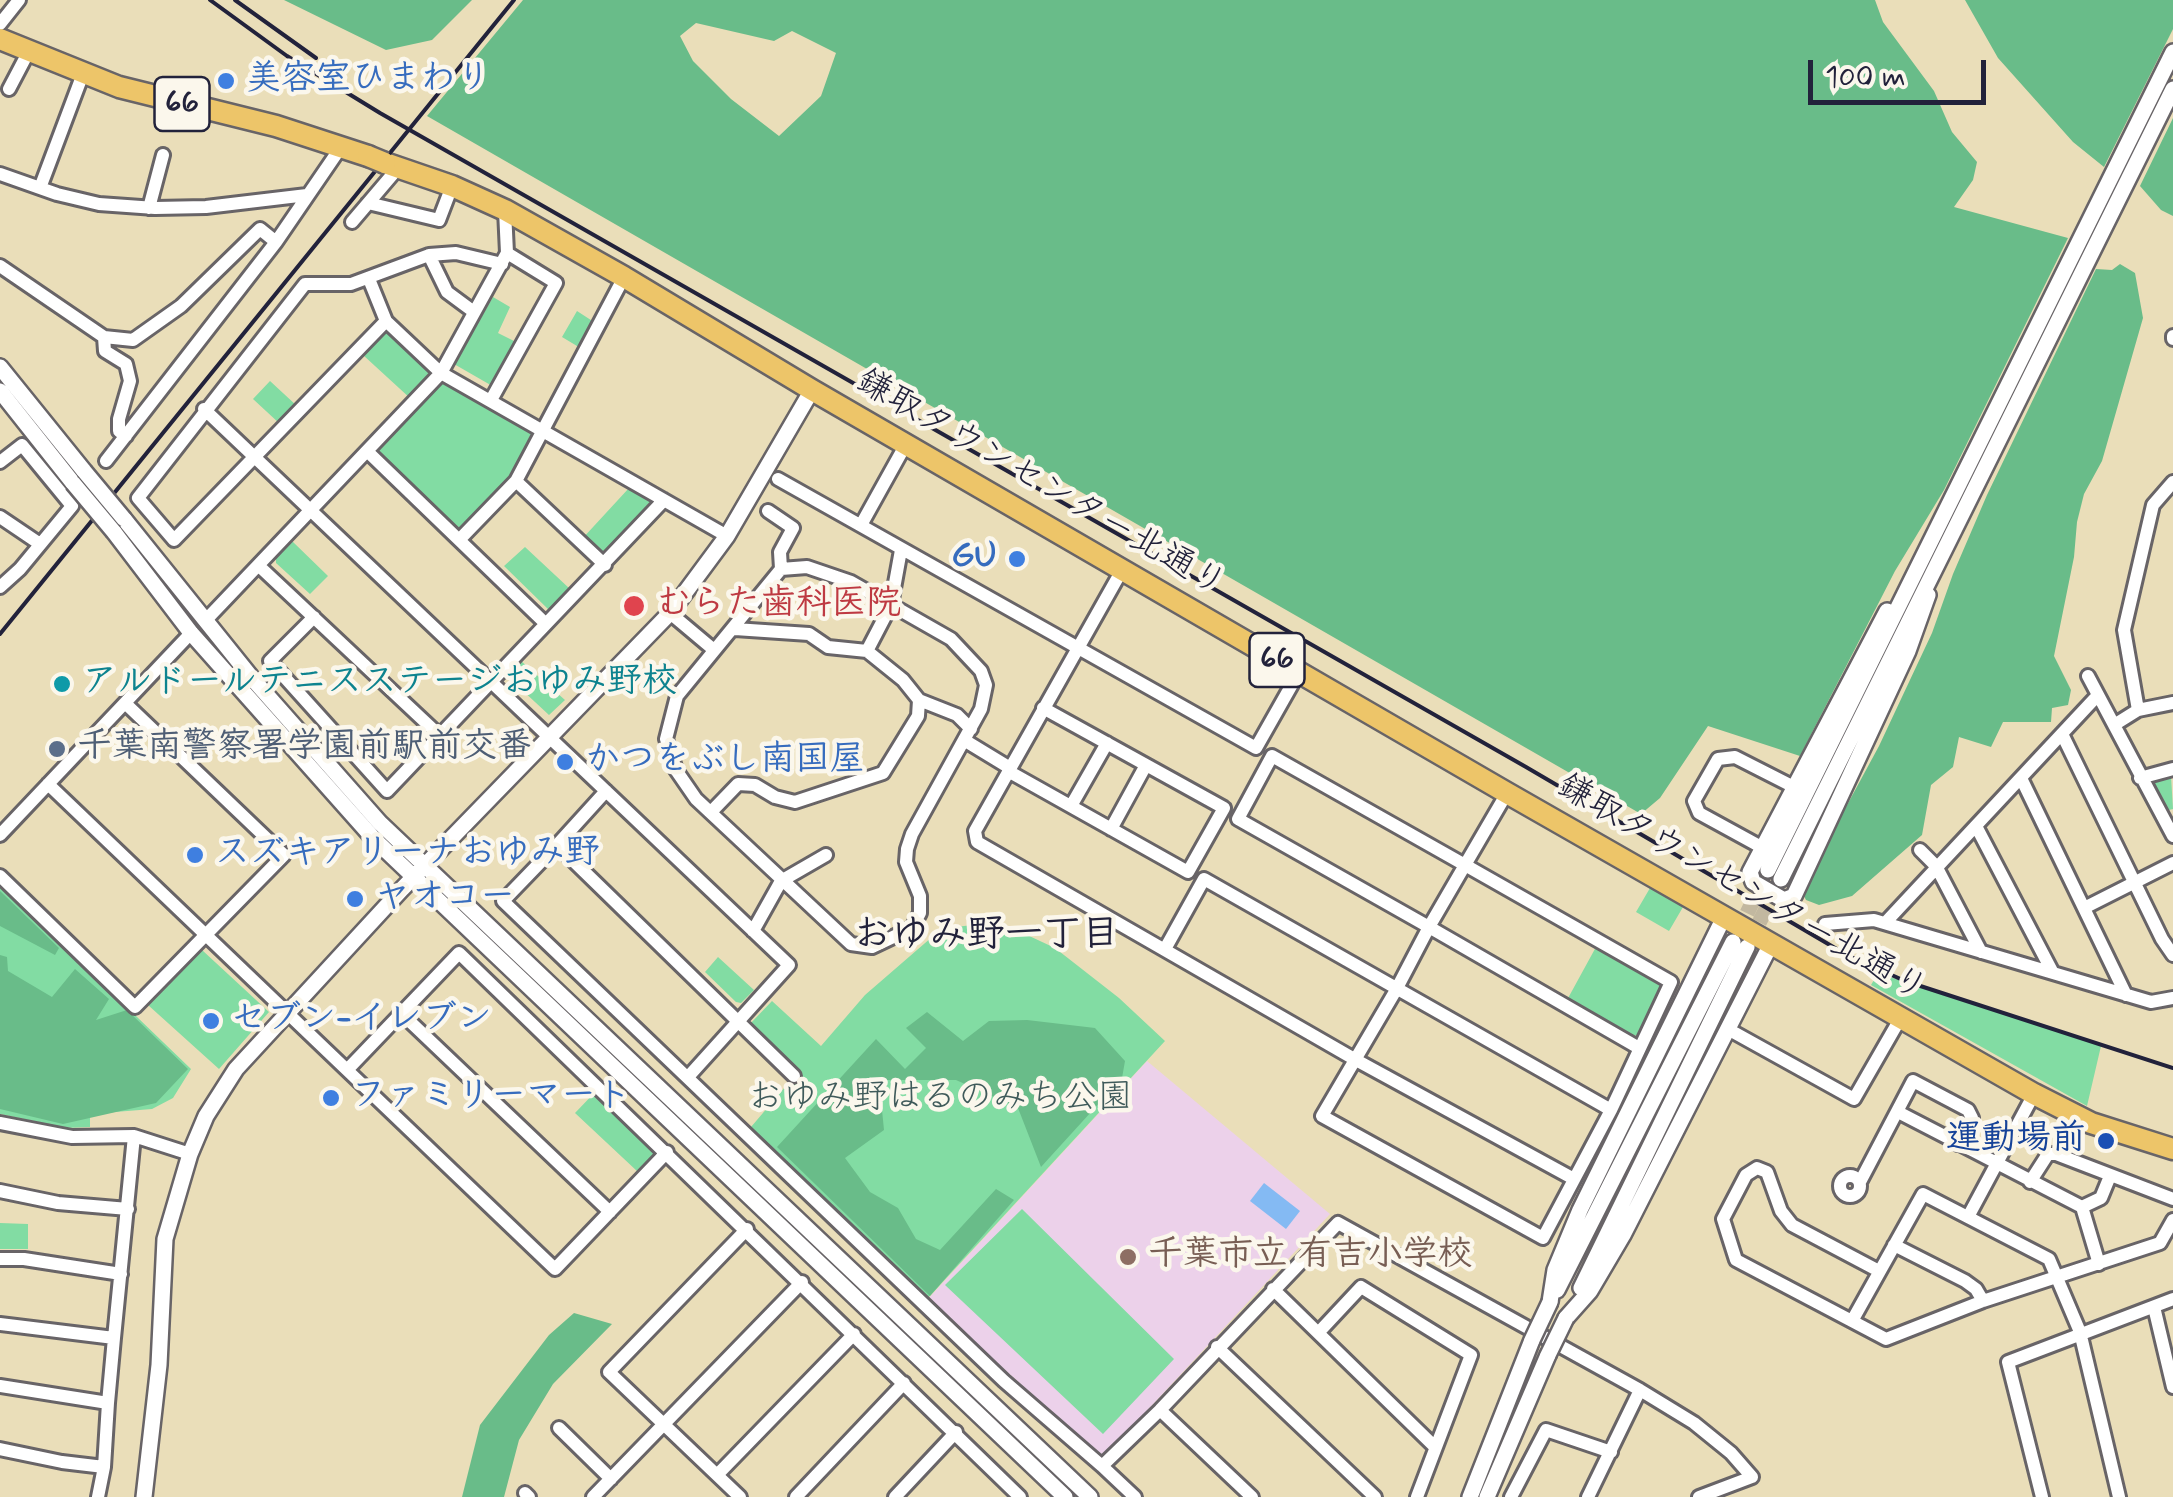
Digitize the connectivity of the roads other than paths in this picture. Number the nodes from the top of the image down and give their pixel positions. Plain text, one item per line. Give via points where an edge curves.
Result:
1 (19, 0) edge
2 (0, 24) edge
3 (0, 39) edge
4 (30, 48) junction
5 (2173, 52) edge
6 (84, 72) junction
7 (10, 89) dead end
8 (2173, 89) edge
9 (2144, 129) junction
10 (341, 147) junction
11 (163, 155) dead end
12 (384, 162) junction
13 (0, 174) edge
14 (452, 186) junction
15 (40, 188) junction
16 (306, 195) junction
17 (368, 202) junction
18 (149, 208) junction
19 (505, 210) junction
20 (352, 222) dead end
21 (276, 242) junction
22 (429, 254) junction
23 (504, 258) junction
24 (0, 266) edge
25 (624, 276) junction
26 (368, 279) junction
27 (474, 312) junction
28 (386, 322) junction
29 (104, 337) junction
30 (0, 367) edge
31 (441, 373) junction
32 (812, 390) junction
33 (0, 391) edge
34 (491, 400) junction
35 (204, 409) junction
36 (540, 431) junction
37 (126, 436) junction
38 (906, 444) junction
39 (368, 452) junction
40 (257, 457) junction
41 (106, 460) dead end
42 (0, 462) edge
43 (79, 476) junction
44 (778, 479) dead end
45 (516, 481) junction
46 (2173, 482) edge
47 (664, 500) junction
48 (312, 510) junction
49 (768, 511) dead end
50 (0, 517) edge
51 (119, 525) junction
52 (862, 525) junction
53 (727, 536) junction
54 (460, 539) junction
55 (40, 544) junction
56 (902, 550) junction
57 (605, 565) junction
58 (258, 566) junction
59 (1926, 568) junction
60 (781, 569) junction
61 (1122, 570) junction
62 (0, 587) edge
63 (891, 605) junction
64 (670, 613) junction
65 (314, 617) junction
66 (205, 621) junction
67 (546, 624) junction
68 (735, 629) junction
69 (191, 633) junction
70 (1078, 647) junction
71 (714, 650) junction
72 (868, 651) junction
73 (1298, 672) junction
74 (2088, 676) dead end
75 (491, 683) junction
76 (2098, 696) junction
77 (919, 700) junction
78 (125, 703) junction
79 (2173, 703) edge
80 (1043, 708) junction
81 (2138, 710) junction
82 (2114, 725) junction
83 (968, 734) junction
84 (2062, 734) junction
85 (440, 736) junction
86 (548, 739) junction
87 (1107, 743) junction
88 (1146, 765) junction
89 (2173, 769) edge
90 (1009, 770) junction
91 (2020, 778) junction
92 (2140, 778) junction
93 (48, 784) junction
94 (1794, 788) junction
95 (606, 791) junction
96 (1507, 793) junction
97 (1071, 806) junction
98 (711, 812) junction
99 (1976, 826) junction
100 (1111, 828) junction
101 (0, 835) edge
102 (2173, 836) edge
103 (557, 845) junction
104 (1763, 848) junction
105 (1920, 850) dead end
106 (826, 855) dead end
107 (2173, 863) edge
108 (1465, 865) junction
109 (426, 866) junction
110 (1936, 866) junction
111 (1774, 875) tunnel mouth
112 (0, 876) edge
113 (414, 878) junction
114 (781, 881) junction
115 (2136, 882) junction
116 (2084, 908) junction
117 (1724, 918) junction
118 (1826, 924) dead end
119 (1885, 924) junction
120 (1429, 927) junction
121 (753, 932) junction
122 (205, 935) junction
123 (1771, 944) junction
124 (1166, 949) junction
125 (1981, 952) junction
126 (2173, 955) edge
127 (2053, 973) junction
128 (1396, 990) junction
129 (2126, 995) junction
130 (2172, 1002) edge
131 (288, 1013) junction
132 (401, 1013) junction
133 (1900, 1019) junction
134 (738, 1022) junction
135 (1735, 1032) dead end
136 (1639, 1048) junction
137 (1356, 1060) junction
138 (347, 1070) junction
139 (794, 1076) dead end
140 (688, 1077) junction
141 (2034, 1094) junction
142 (1611, 1110) junction
143 (1898, 1112) junction
144 (0, 1123) edge
145 (134, 1136) junction
146 (1958, 1144) junction
147 (2173, 1149) edge
148 (667, 1152) junction
149 (190, 1154) junction
150 (1995, 1164) junction
151 (2110, 1176) junction
152 (1574, 1179) junction
153 (1860, 1182) dead end
154 (2030, 1182) junction
155 (0, 1190) edge
156 (2173, 1198) edge
157 (2082, 1207) junction
158 (128, 1209) junction
159 (610, 1212) junction
160 (1968, 1217) junction
161 (2173, 1220) edge
162 (747, 1229) junction
163 (1894, 1246) junction
164 (0, 1259) edge
165 (2099, 1264) junction
166 (1880, 1271) junction
167 (122, 1274) junction
168 (2058, 1275) junction
169 (802, 1282) junction
170 (1273, 1290) junction
171 (2173, 1299) edge
172 (1984, 1301) junction
173 (1550, 1302) junction
174 (2154, 1307) junction
175 (1566, 1318) junction
176 (1852, 1321) junction
177 (0, 1324) edge
178 (1319, 1332) junction
179 (2080, 1332) junction
180 (854, 1334) junction
181 (114, 1338) junction
182 (1217, 1347) junction
183 (2168, 1349) edge
184 (904, 1382) junction
185 (0, 1386) edge
186 (2173, 1388) edge
187 (1640, 1390) junction
188 (108, 1403) junction
189 (1160, 1410) junction
190 (663, 1425) junction
191 (559, 1428) dead end
192 (956, 1432) junction
193 (1434, 1447) junction
194 (0, 1449) edge
195 (1611, 1452) junction
196 (104, 1466) junction
197 (1102, 1466) junction
198 (716, 1475) junction
199 (611, 1479) junction
200 (600, 1495) edge
201 (98, 1497) edge
202 (144, 1497) edge
203 (740, 1497) edge
204 (796, 1497) edge
205 (896, 1497) edge
206 (1020, 1497) edge
207 (1065, 1497) edge
208 (1090, 1497) edge
209 (1135, 1497) edge
210 (1252, 1497) edge
211 (1375, 1497) edge
212 (1417, 1497) edge
213 (1470, 1497) edge
214 (1487, 1497) edge
215 (1512, 1497) edge
216 (1588, 1497) edge
217 (1700, 1497) edge
218 (2042, 1497) edge
219 (2119, 1497) edge

1 - 2 street
3 - 4 main road, 鎌取タウンセンター北通り / 66
4 - 6 main road, 鎌取タウンセンター北通り / 66
4 - 7 street
5 - 9 street
6 - 10 main road, 鎌取タウンセンター北通り / 66
6 - 15 street
8 - 9 street
9 - 59 street
10 - 12 main road, 鎌取タウンセンター北通り / 66
10 - 16 street
11 - 18 street
12 - 14 main road, 鎌取タウンセンター北通り / 66
12 - 17 street
13 - 15 street
14 - 17 street via 439,220
14 - 19 main road, 鎌取タウンセンター北通り / 66
15 - 18 street
16 - 18 street
16 - 21 street
17 - 20 street
19 - 23 street
19 - 25 main road, 鎌取タウンセンター北通り / 66
21 - 29 street via 260,229 181,306 133,340
21 - 37 street
22 - 23 street
22 - 26 street
22 - 27 street via 448,292
23 - 27 street
23 - 34 street via 556,283
24 - 29 street
25 - 32 main road, 鎌取タウンセンター北通り / 66
25 - 36 street
26 - 28 street
26 - 35 street via 305,284
27 - 31 street
28 - 31 street
28 - 40 street
29 - 37 street via 105,351 126,364 130,381 119,418
30 - 43 street
31 - 34 street
31 - 39 street
32 - 38 main road, 鎌取タウンセンター北通り / 66
32 - 53 street
33 - 43 street
34 - 36 street
35 - 40 street
35 - 40 street via 138,498 174,540
36 - 45 street
36 - 47 street
37 - 41 street
38 - 52 street
38 - 61 main road, 鎌取タウンセンター北通り / 66
39 - 48 street
39 - 54 street
40 - 48 street
42 - 55 street via 22,445 72,506
43 - 51 street, bridge
44 - 52 street
45 - 54 street
45 - 57 street
46 - 81 street via 2153,504 2124,630
47 - 53 street
47 - 57 street
48 - 58 street
48 - 75 street
49 - 60 street via 793,528 780,552
50 - 55 street
51 - 66 street
51 - 69 street
52 - 56 street
53 - 64 street
54 - 67 street
55 - 62 street
56 - 63 street
56 - 70 street
57 - 67 street
58 - 65 street
58 - 66 street
59 - 94 street via 1902,587 1870,640
59 - 104 street via 1925,609 1914,637 1790,900 1750,877
59 - 111 street
60 - 63 street via 827,572
60 - 68 street
61 - 70 street
61 - 73 main road, 鎌取タウンセンター北通り / 66
63 - 72 street
63 - 83 street via 951,639 981,671 984,698
64 - 71 street
64 - 86 street
65 - 85 street
65 - 85 street via 270,662 388,791
66 - 109 street via 340,781
67 - 75 street
68 - 71 street
68 - 72 street via 809,634 828,647
69 - 78 street
69 - 113 street
70 - 73 street via 1256,748
70 - 80 street
71 - 98 street via 677,696 666,739 676,770
72 - 77 street
73 - 96 main road, 鎌取タウンセンター北通り / 66
74 - 76 street
75 - 85 street
75 - 86 street
76 - 82 street
76 - 84 street
77 - 83 street via 957,715
77 - 98 street via 918,716 883,773 795,802 738,784
78 - 93 street
78 - 122 street via 284,855
79 - 81 street
80 - 87 street
80 - 90 street
81 - 82 street
82 - 92 street
83 - 90 street
83 - 114 street via 907,850 920,896 912,928 872,947 851,944
84 - 91 street
84 - 115 street
86 - 95 street
86 - 109 street
87 - 88 street
87 - 97 street
88 - 100 street
88 - 100 street via 1224,808 1188,872
89 - 92 street
90 - 97 street
90 - 124 street via 975,832 977,842
91 - 99 street
91 - 116 street
92 - 102 street
93 - 101 street
93 - 122 street
94 - 104 street
94 - 104 street via 1735,757 1718,759 1694,801 1699,814
95 - 103 street
95 - 121 street
96 - 108 street
96 - 117 main road, 鎌取タウンセンター北通り / 66
97 - 100 street
98 - 114 street
99 - 110 street
99 - 127 street
103 - 134 street
103 - 140 street via 503,900
105 - 110 street
106 - 114 street
107 - 115 street
108 - 120 street
108 - 120 street via 1272,756 1238,819
108 - 136 street via 1671,982
109 - 113 street
109 - 208 street
110 - 119 street
110 - 125 street
112 - 122 street via 135,1006
113 - 131 street
113 - 207 street
114 - 121 street
115 - 116 street
115 - 126 street
116 - 129 street
117 - 123 main road, 鎌取タウンセンター北通り / 66
117 - 173 street via 1580,1210 1555,1270
118 - 119 street
119 - 125 street
120 - 128 street
120 - 136 street
121 - 134 street via 788,965
122 - 131 street
123 - 133 main road, 鎌取タウンセンター北通り / 66
123 - 175 street via 1623,1235
124 - 128 street via 1204,879
124 - 137 street
125 - 127 street
127 - 129 street
128 - 137 street
128 - 142 street
129 - 130 street
131 - 138 street
131 - 149 street via 236,1069
132 - 138 street
132 - 148 street via 459,952
132 - 159 street
133 - 135 street via 1854,1099
133 - 141 main road, 鎌取タウンセンター北通り / 66
134 - 139 street
134 - 140 street
136 - 142 street
137 - 152 street
137 - 152 street via 1322,1116 1543,1238
138 - 159 street via 555,1268
140 - 197 street via 1004,1382
141 - 147 main road, 鎌取タウンセンター北通り / 66 via 2102,1127
141 - 150 street
142 - 152 street
143 - 146 street
143 - 146 street via 1913,1080 1968,1110 1972,1118
143 - 153 street
144 - 145 street via 72,1136
145 - 149 street
145 - 158 street
146 - 150 street
148 - 159 street
148 - 162 street
149 - 202 street via 165,1238
150 - 154 street
150 - 160 street
151 - 154 street via 2048,1154
151 - 156 street
151 - 157 street via 2101,1198
154 - 157 street
155 - 158 street
157 - 165 street
158 - 167 street
160 - 163 street via 1924,1194
160 - 168 street via 2049,1259
161 - 165 street via 2160,1243
162 - 169 street
162 - 190 street via 608,1372
163 - 166 street
163 - 172 street via 1965,1281
164 - 167 street
165 - 168 street
166 - 176 street
166 - 176 street via 1792,1225 1768,1172 1757,1168 1746,1176 1723,1218 1736,1260
167 - 181 street
168 - 172 street
168 - 179 street
169 - 180 street
169 - 190 street
170 - 178 street
170 - 182 street
170 - 187 street via 1338,1223
171 - 174 street
172 - 176 street via 1886,1340
173 - 175 street via 1740,944
173 - 213 street, bridge
174 - 179 street
174 - 183 street
175 - 214 street, bridge
177 - 181 street
178 - 193 street
178 - 193 street via 1361,1287 1471,1355
179 - 218 street via 2008,1362
179 - 219 street
180 - 184 street
180 - 198 street
181 - 188 street
182 - 189 street
182 - 211 street
183 - 186 street
184 - 192 street
184 - 204 street
185 - 188 street
187 - 195 street
187 - 217 street via 1706,1433 1752,1477
188 - 196 street
189 - 197 street
189 - 210 street
190 - 198 street
190 - 199 street
191 - 199 street
192 - 205 street
192 - 206 street
193 - 212 street
194 - 196 street
195 - 215 street via 1546,1430
195 - 216 street
196 - 201 street
197 - 209 street
198 - 203 street
199 - 200 street

